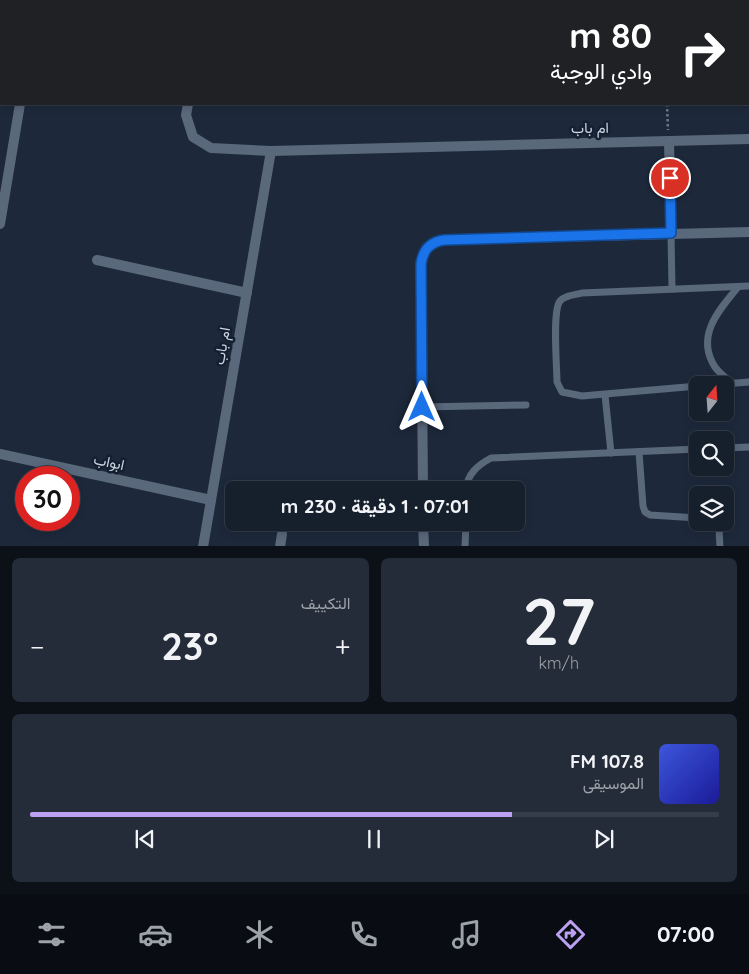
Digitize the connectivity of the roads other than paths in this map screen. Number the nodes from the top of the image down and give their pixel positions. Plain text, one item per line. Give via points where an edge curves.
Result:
1 (20, 105) edge
2 (188, 105) edge
3 (749, 140) edge
4 (669, 141) junction
5 (271, 151) junction
6 (0, 224) edge
7 (749, 232) edge
8 (671, 233) junction
9 (97, 260) dead end
10 (749, 286) edge
11 (738, 287) junction
12 (672, 289) junction
13 (247, 293) junction
14 (725, 376) edge
15 (749, 382) edge
16 (734, 383) edge
17 (689, 387) edge
18 (606, 395) junction
19 (526, 405) dead end
20 (422, 407) junction
21 (749, 447) edge
22 (734, 448) edge
23 (689, 450) edge
24 (640, 452) junction
25 (611, 453) junction
26 (0, 454) edge
27 (423, 481) edge
28 (467, 481) edge
29 (211, 500) junction
30 (689, 517) edge
31 (423, 531) edge
32 (466, 531) edge
33 (719, 531) edge
34 (282, 534) dead end
35 (203, 546) edge
36 (280, 546) edge
37 (424, 546) edge
38 (466, 546) edge
39 (720, 546) edge

1 - 6 street
2 - 5 street, ام باب via 186,115 193,137 211,148
3 - 4 street, ام باب
4 - 5 street, ام باب
4 - 8 street
5 - 13 street, ام باب
7 - 8 street
8 - 12 lane
8 - 20 street via 432,243 424,251 421,264
9 - 13 street
10 - 11 lane
11 - 12 lane
11 - 14 lane via 719,310 707,334 708,353
12 - 18 lane via 582,293 560,302 556,313 557,382 562,392 573,395
13 - 29 street, ام باب
15 - 16 lane
17 - 18 lane
18 - 25 lane
19 - 20 lane
20 - 27 street
21 - 22 lane
23 - 24 lane
24 - 25 lane
24 - 30 lane via 645,512
25 - 28 lane via 491,458 480,464
26 - 29 street, ابواب
29 - 35 street, ام باب
31 - 37 street
32 - 38 lane
33 - 39 lane
34 - 36 street

